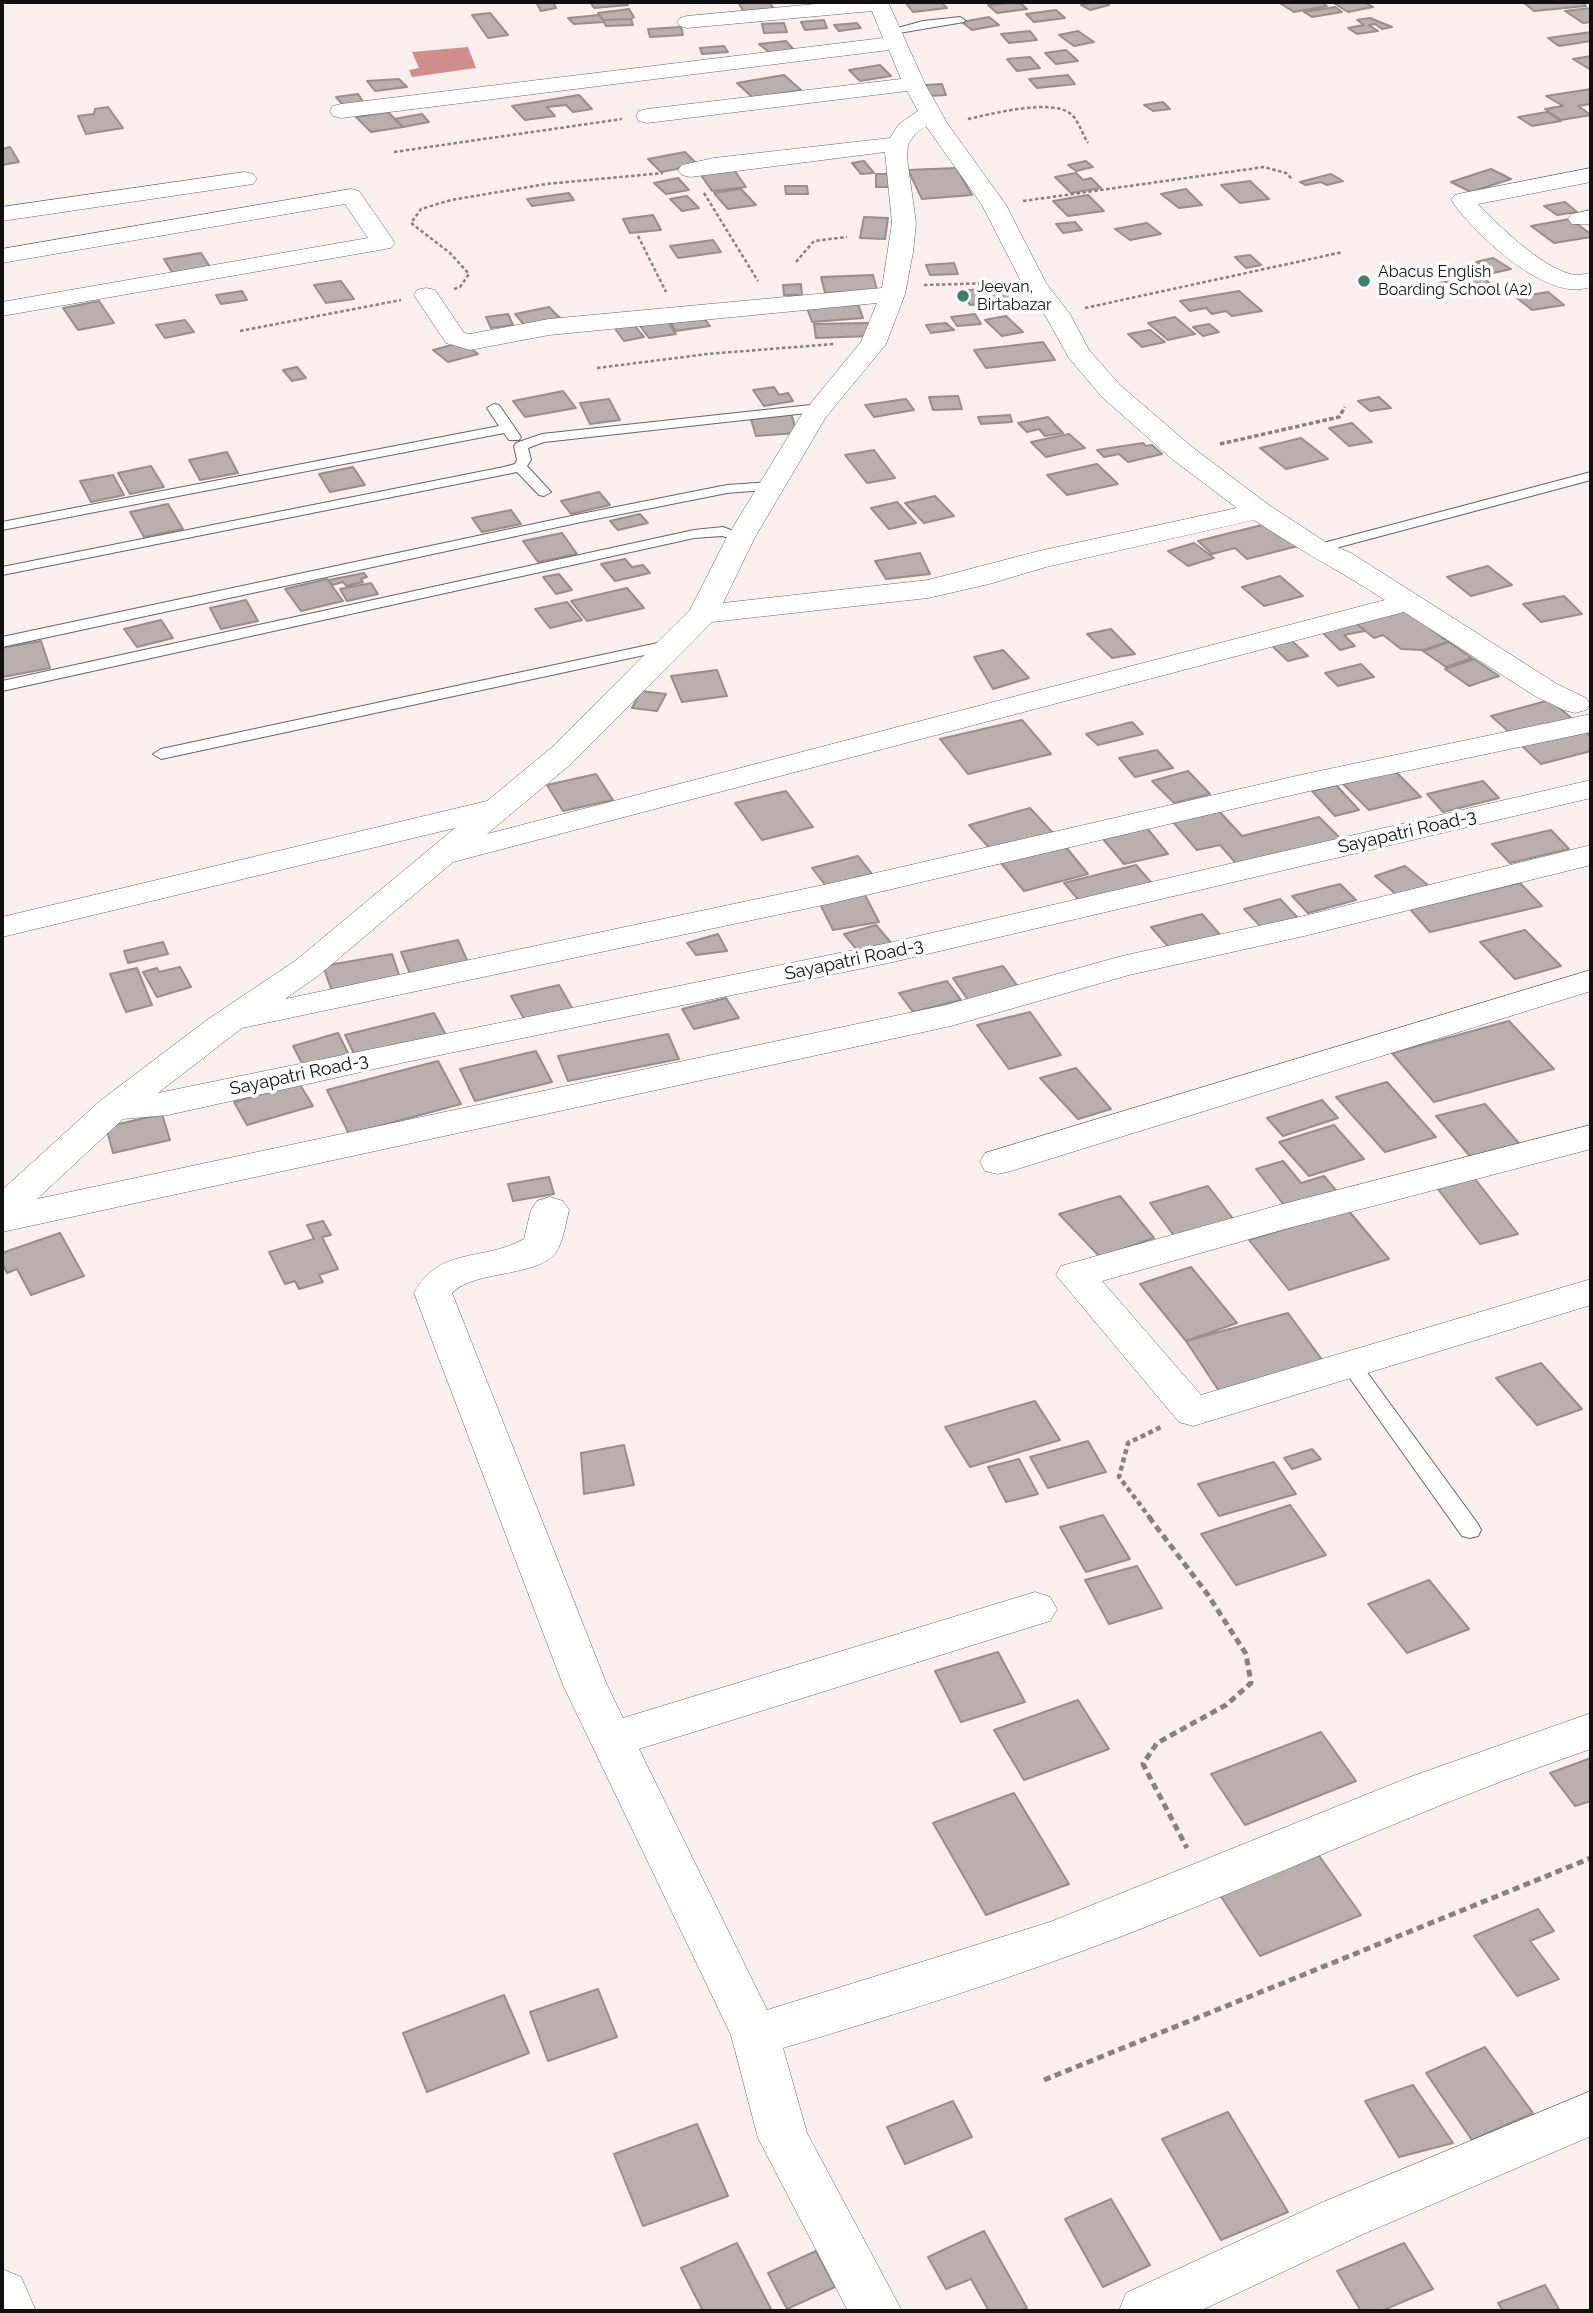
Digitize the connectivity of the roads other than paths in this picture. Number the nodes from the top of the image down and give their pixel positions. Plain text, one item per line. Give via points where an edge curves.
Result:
1 (879, 3) edge
2 (960, 20) dead end
3 (687, 22) dead end
4 (895, 37) junction
5 (914, 84) junction
6 (341, 111) dead end
7 (647, 116) road end
8 (933, 118) junction
9 (897, 144) junction
10 (690, 170) road end
11 (1591, 175) edge
12 (245, 179) dead end
13 (2, 214) edge
14 (2, 256) edge
15 (1591, 280) edge
16 (894, 289) junction
17 (426, 295) road end
18 (2, 309) edge
19 (494, 408) dead end
20 (820, 408) junction
21 (508, 428) junction
22 (521, 446) junction
23 (520, 467) junction
24 (1591, 476) edge
25 (771, 486) junction
26 (544, 492) dead end
27 (1259, 511) junction
28 (2, 526) edge
29 (741, 537) junction
30 (1317, 549) junction
31 (2, 572) edge
32 (1409, 602) junction
33 (703, 614) junction
34 (2, 642) edge
35 (672, 645) junction
36 (2, 686) edge
37 (1587, 710) edge
38 (161, 754) dead end
39 (1591, 789) edge
40 (499, 808) junction
41 (444, 855) junction
42 (1591, 855) edge
43 (2, 927) edge
44 (1591, 980) edge
45 (229, 1021) junction
46 (113, 1109) junction
47 (1591, 1137) edge
48 (998, 1162) dead end
49 (2, 1210) edge
50 (550, 1210) dead end
51 (2, 1219) edge
52 (1591, 1292) edge
53 (1351, 1365) junction
54 (1470, 1530) dead end
55 (1035, 1609) dead end
56 (1591, 1731) edge
57 (612, 1739) junction
58 (755, 2035) junction
59 (1591, 2113) edge
60 (2, 2294) edge
61 (10, 2311) edge
62 (876, 2311) edge
63 (1145, 2311) edge

1 - 3 street
1 - 4 street
2 - 4 lane via 923,24
4 - 5 street
4 - 6 street
5 - 7 street
5 - 8 street
8 - 9 street via 907,129
8 - 27 street via 994,205 1035,285 1078,353 1111,391 1182,453
9 - 10 street
9 - 16 street via 904,223
11 - 15 street via 1463,201 1500,239 1558,278
12 - 13 street
14 - 18 street via 351,196 383,243
16 - 17 street via 773,306 549,327 470,342 455,338
16 - 20 street via 873,344
19 - 21 lane
20 - 22 lane via 542,438
20 - 25 street
21 - 22 lane
21 - 28 lane
22 - 23 lane via 524,460
23 - 26 lane
23 - 31 lane
24 - 30 lane
25 - 29 street
25 - 34 lane via 727,489
27 - 30 street
27 - 33 street via 928,589
29 - 33 street
29 - 36 lane via 723,531 694,534
30 - 32 street
32 - 37 street via 1546,690
32 - 41 street
33 - 35 street
35 - 38 lane
35 - 40 street via 561,756
37 - 45 street via 1305,783 828,894
39 - 46 street, Sayapatri Road-3 via 893,952 168,1103
40 - 41 street
40 - 43 street
41 - 45 street via 307,968
42 - 51 street via 1122,966 951,1015
44 - 48 street
45 - 46 street
46 - 49 street
47 - 53 street via 1075,1275 1193,1412
50 - 57 street via 541,1246 527,1256 441,1280 433,1293 584,1685
52 - 53 street
53 - 54 lane
55 - 57 street
56 - 58 street via 1419,1792 1156,1902 913,1989
57 - 58 street
58 - 62 street via 783,2138
59 - 63 street via 1341,2219
60 - 61 street

